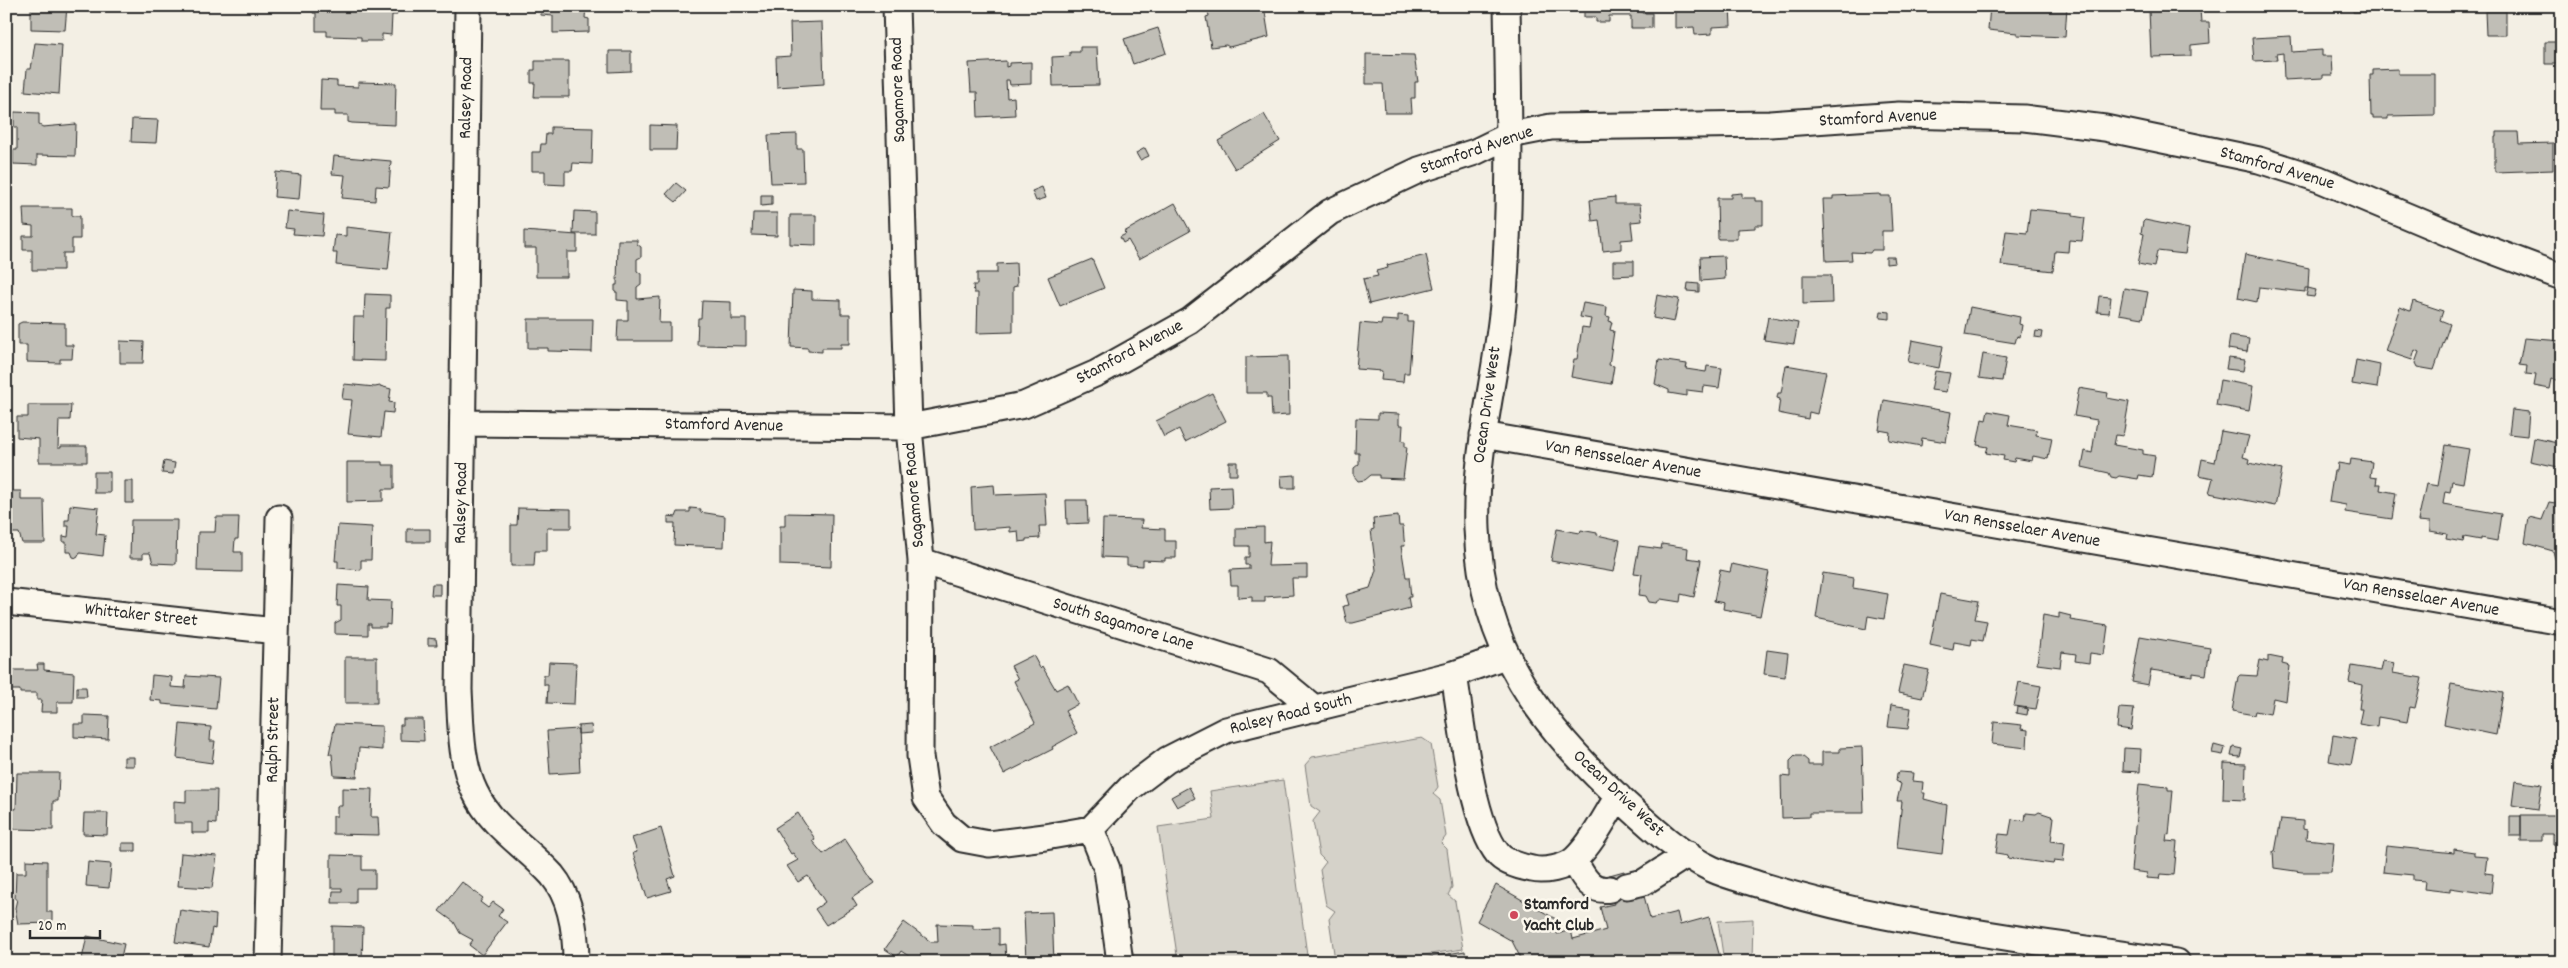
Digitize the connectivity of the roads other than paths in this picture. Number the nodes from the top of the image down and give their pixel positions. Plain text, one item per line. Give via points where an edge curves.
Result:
1 (468, 6) edge
2 (896, 6) edge
3 (1507, 6) edge
4 (1510, 135) junction
5 (2562, 277) edge
6 (464, 423) junction
7 (909, 427) junction
8 (1483, 435) junction
9 (279, 518) dead end
10 (921, 561) junction
11 (6, 602) edge
12 (2562, 622) edge
13 (276, 631) junction
14 (1505, 656) junction
15 (1454, 674) junction
16 (1315, 709) junction
17 (1618, 796) junction
18 (1091, 829) junction
19 (1688, 854) junction
20 (1574, 860) junction
21 (268, 962) edge
22 (576, 962) edge
23 (1120, 962) edge
24 (2177, 962) edge

1 - 6 street, Ralsey Road
2 - 7 street, Sagamore Road
3 - 4 street, Ocean Drive West
4 - 5 street, Stamford Avenue via 1551,126 1770,124 1899,115 2024,118 2104,128 2260,160 2319,179
4 - 7 street, Stamford Avenue via 1475,152 1419,170 1330,212 1190,321 1097,373 1024,405
4 - 8 street, Ocean Drive West via 1504,296
6 - 7 street, Stamford Avenue
6 - 22 street, Ralsey Road via 459,690 463,750 474,791 492,820 552,876 569,905 576,940
7 - 10 street, Sagamore Road
8 - 12 street, Van Rensselaer Avenue
8 - 14 street, Ocean Drive West via 1477,504 1479,554 1488,601
9 - 13 street, Ralph Street
10 - 16 street, South Sagamore Lane via 1269,670
10 - 18 street, Sagamore Road via 920,756 926,798 944,824 962,839 989,844
11 - 13 street, Whittaker Street
13 - 21 street, Ralph Street
14 - 15 street, Ralsey Road South
14 - 17 street, Ocean Drive West via 1553,729 1598,780
15 - 16 street, Ralsey Road South
15 - 20 street via 1478,805 1498,856 1542,872
16 - 18 street, Ralsey Road South via 1226,730 1167,760 1130,788
17 - 19 street, Ocean Drive West via 1652,828
17 - 20 street
18 - 23 street via 1107,869
19 - 20 street via 1644,882 1603,891 1592,887 1582,877
19 - 24 street, Ocean Drive West via 1713,870 1822,904 1991,936

